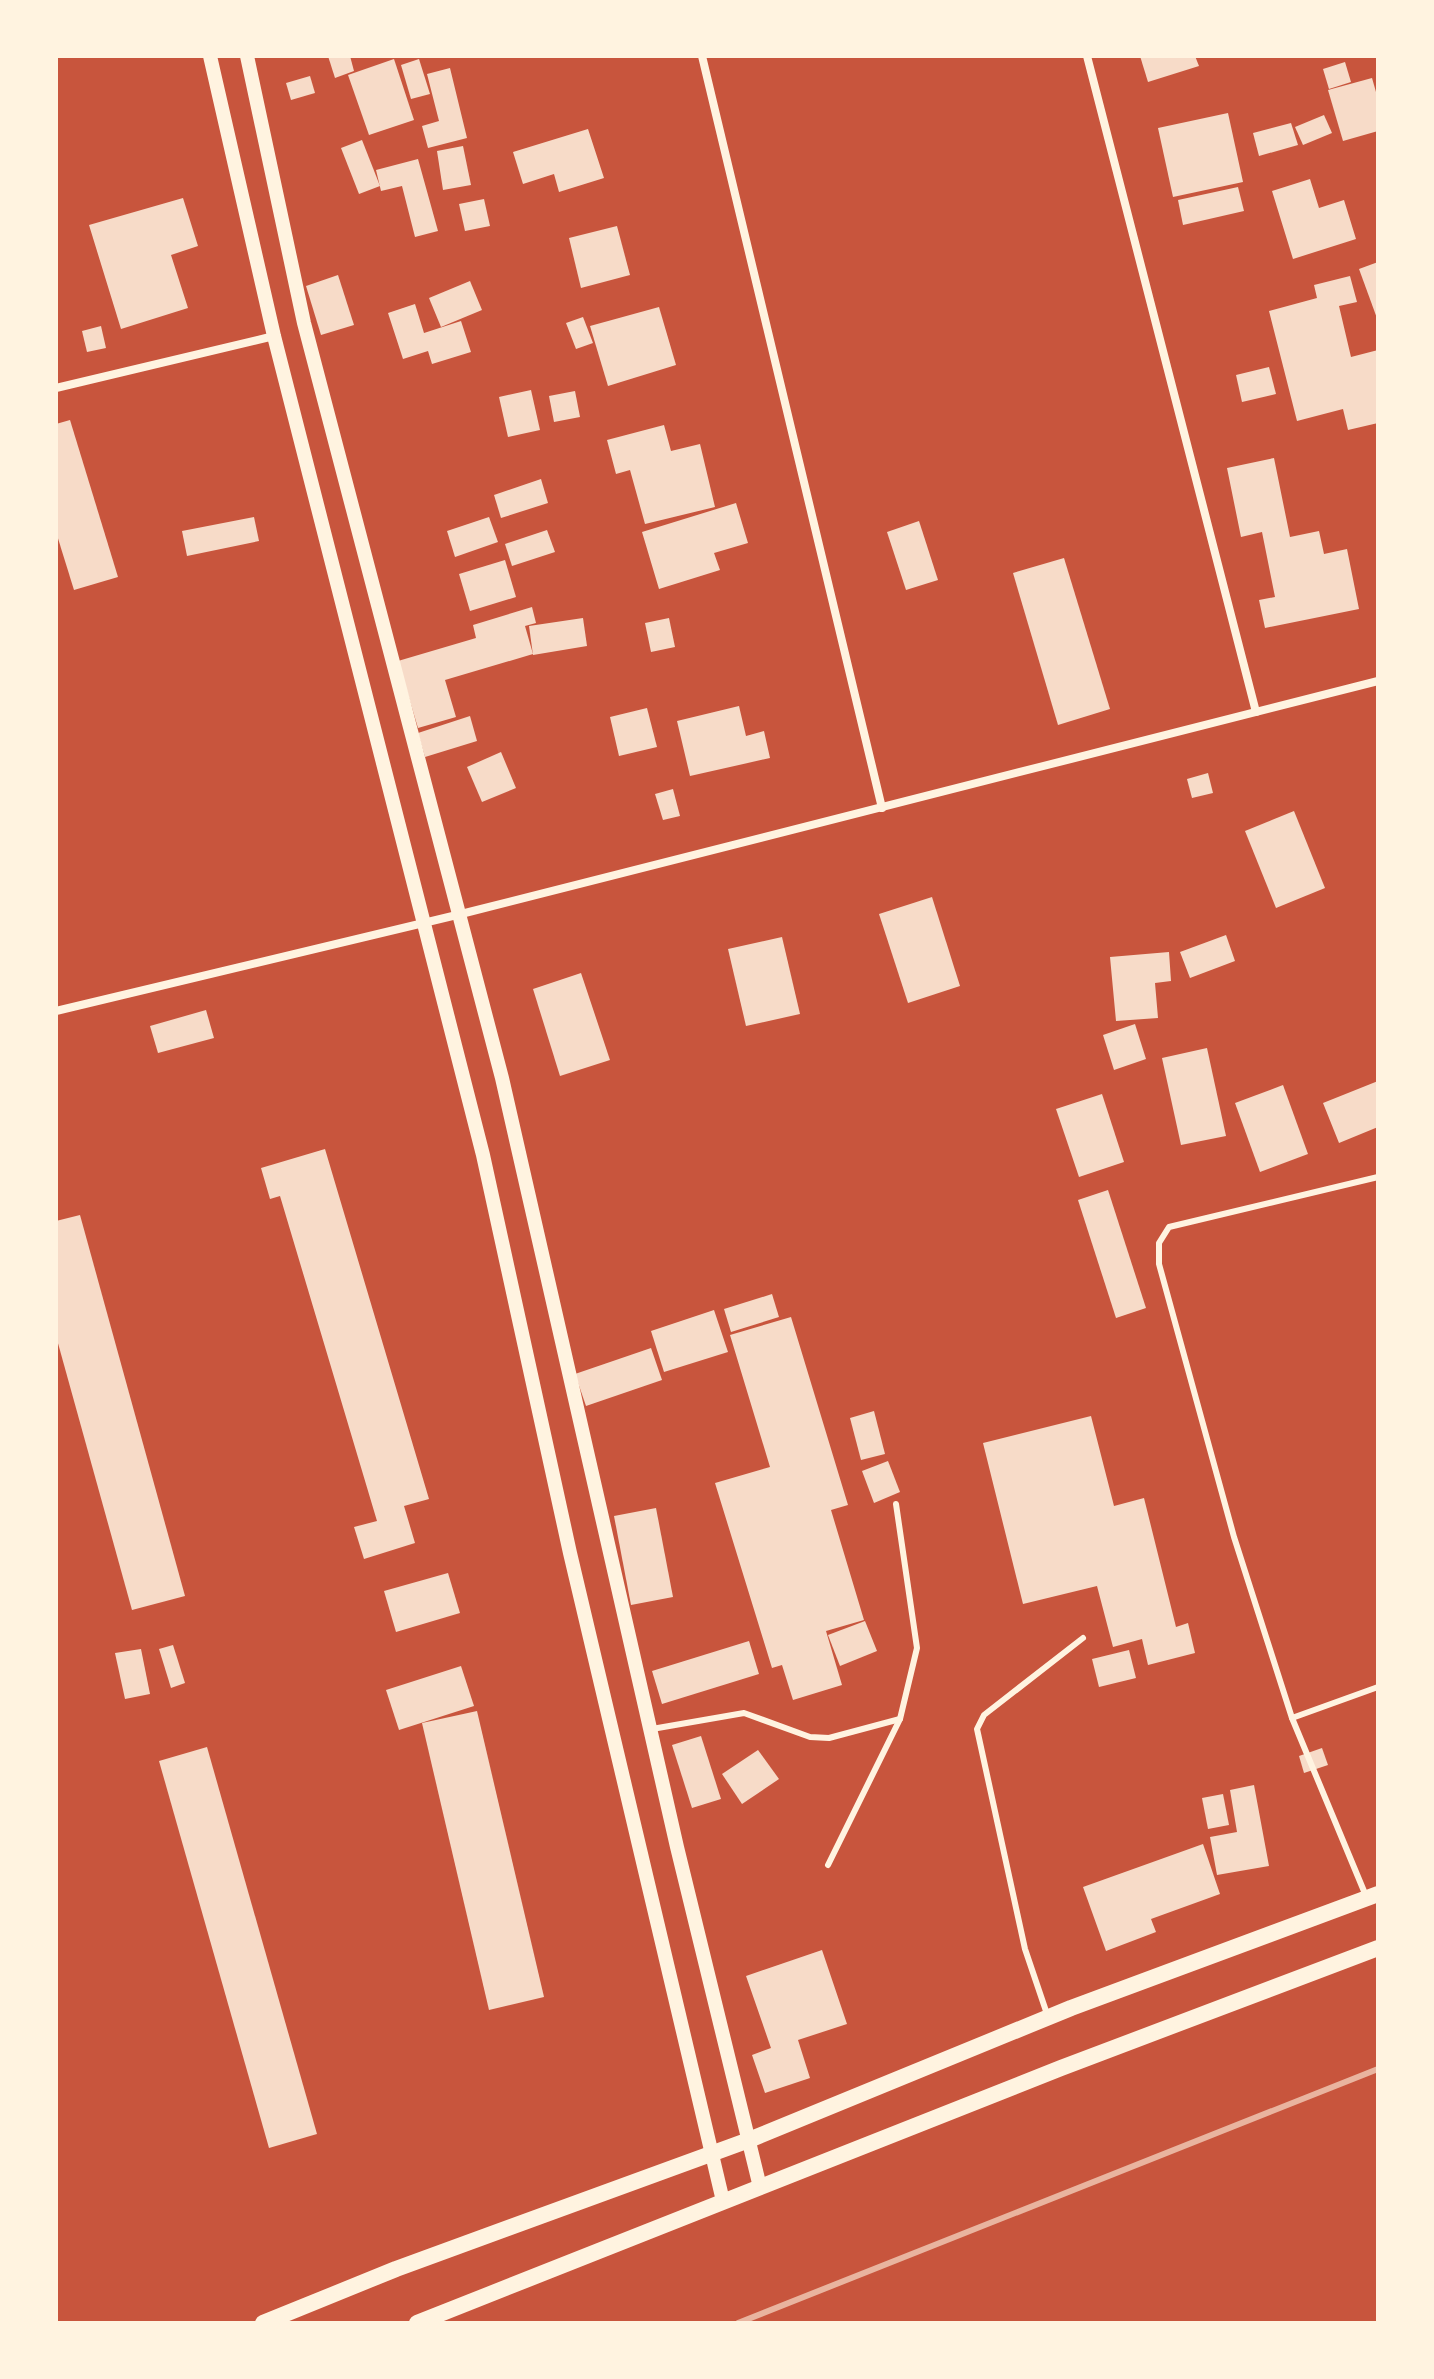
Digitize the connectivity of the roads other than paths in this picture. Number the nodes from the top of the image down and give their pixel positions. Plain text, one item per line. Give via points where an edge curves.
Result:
1 (210, 56) edge
2 (247, 56) edge
3 (702, 56) edge
4 (1087, 56) edge
5 (274, 336) junction
6 (56, 388) edge
7 (1378, 681) edge
8 (1256, 712) junction
9 (882, 808) junction
10 (461, 914) junction
11 (424, 923) junction
12 (56, 1011) edge
13 (1378, 1177) edge
14 (896, 1504) dead end
15 (1083, 1638) dead end
16 (1378, 1687) edge
17 (1292, 1718) junction
18 (900, 1719) junction
19 (651, 1730) junction
20 (828, 1865) dead end
21 (1372, 1896) edge
22 (1378, 1948) edge
23 (1048, 2018) junction
24 (749, 2140) junction
25 (712, 2153) junction
26 (760, 2187) junction
27 (723, 2201) junction
28 (263, 2323) edge
29 (417, 2323) edge

1 - 5 street
2 - 10 street via 304,323
3 - 9 street
4 - 8 street
5 - 6 street
5 - 11 street
7 - 8 street
8 - 9 street
9 - 10 street
10 - 11 street
10 - 19 street
11 - 12 street
11 - 25 street via 483,1155 570,1553
13 - 17 lane via 1169,1227 1159,1243 1159,1264 1234,1537
14 - 18 lane via 917,1648
15 - 23 lane via 984,1715 977,1729 1025,1949
16 - 17 lane
17 - 21 lane
18 - 19 lane via 829,1738 810,1737 744,1713
18 - 20 lane
19 - 24 street
21 - 23 main road
22 - 26 main road
23 - 24 main road
24 - 25 main road
24 - 26 street
25 - 27 street
25 - 28 main road
26 - 27 main road
27 - 29 main road

